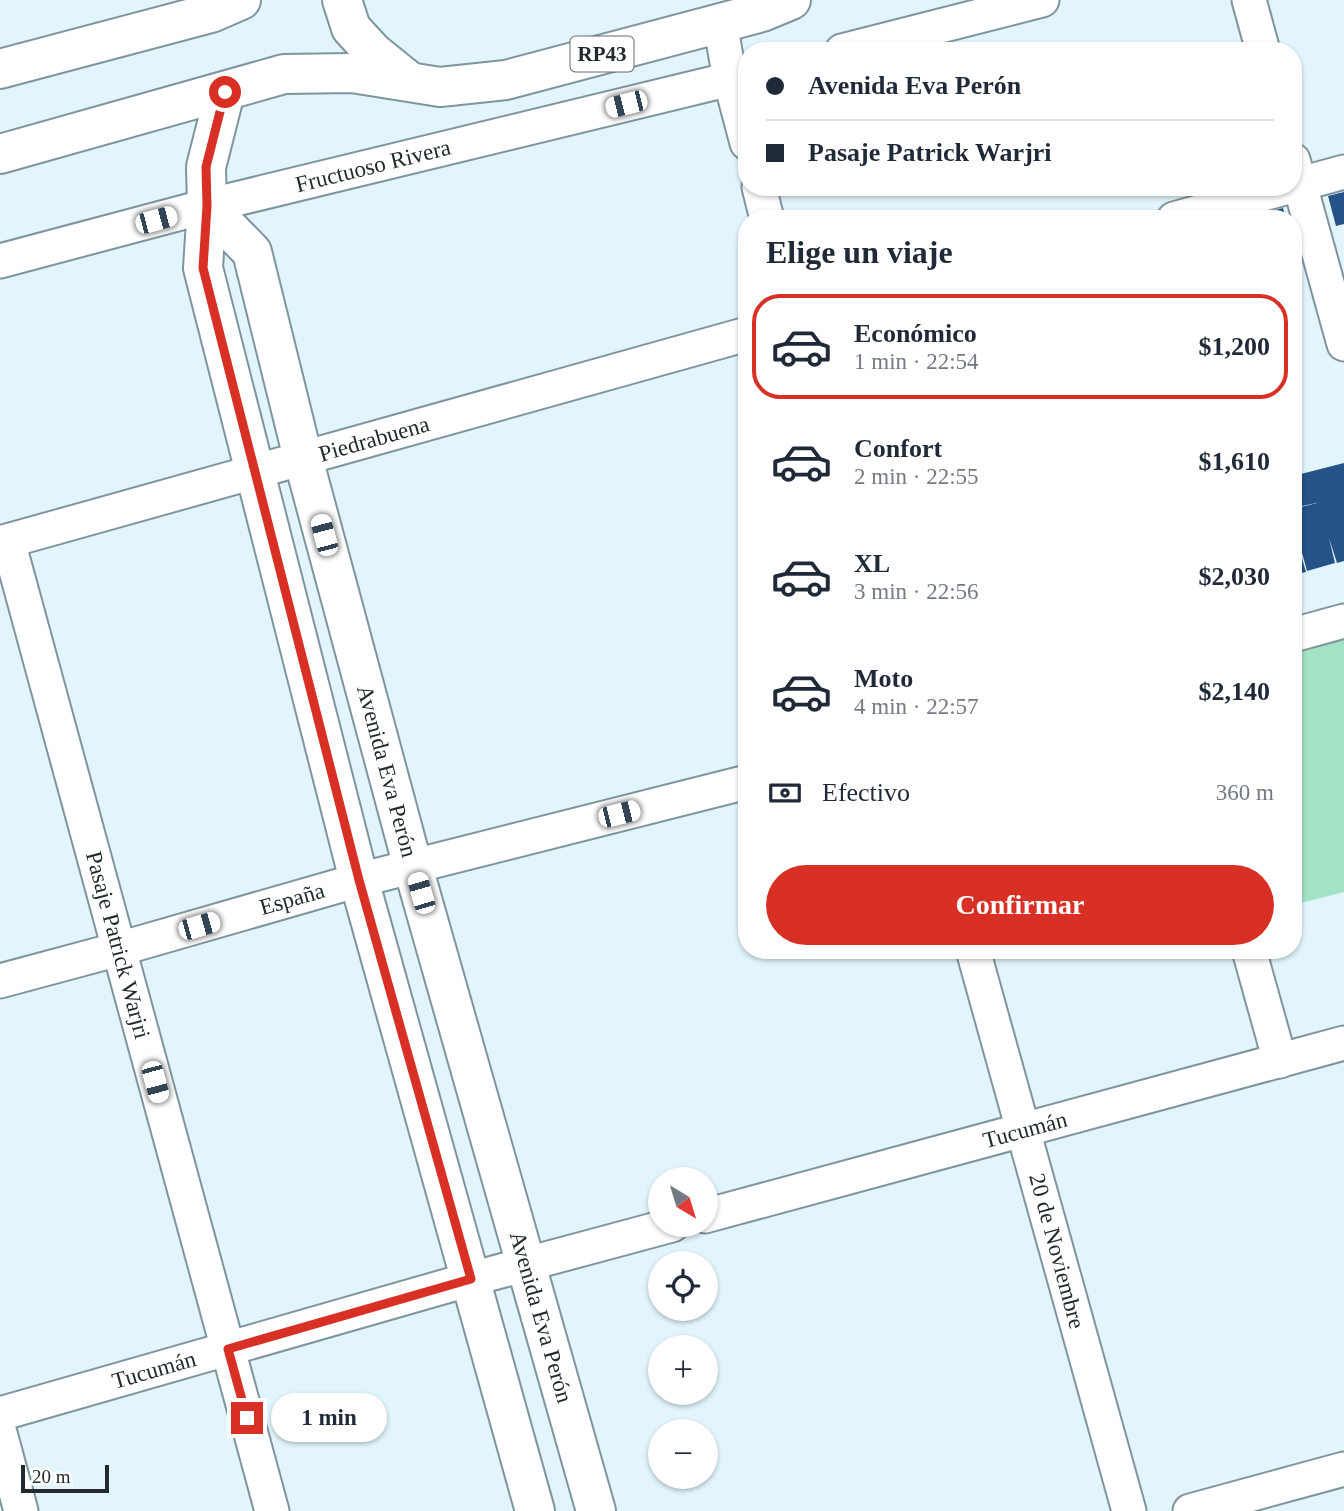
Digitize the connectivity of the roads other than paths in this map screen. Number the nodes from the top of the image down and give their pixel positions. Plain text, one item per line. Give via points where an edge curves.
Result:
1 (241, 0) edge
2 (342, 0) edge
3 (791, 0) edge
4 (1042, 0) edge
5 (1249, 0) edge
6 (720, 23) junction
7 (877, 42) edge
8 (1261, 42) edge
9 (0, 69) edge
10 (738, 74) edge
11 (738, 77) edge
12 (409, 81) junction
13 (225, 92) junction
14 (0, 154) edge
15 (1344, 172) edge
16 (1302, 178) edge
17 (1242, 196) edge
18 (1298, 196) edge
19 (207, 206) junction
20 (1201, 210) edge
21 (0, 261) edge
22 (738, 337) edge
23 (1344, 344) edge
24 (303, 458) junction
25 (256, 471) junction
26 (4, 542) edge
27 (1344, 621) edge
28 (1302, 633) edge
29 (738, 784) edge
30 (413, 867) junction
31 (359, 880) junction
32 (119, 949) junction
33 (976, 959) edge
34 (1252, 959) edge
35 (0, 981) edge
36 (1344, 1043) edge
37 (1280, 1060) junction
38 (1024, 1131) junction
39 (718, 1213) edge
40 (648, 1231) edge
41 (526, 1264) junction
42 (471, 1279) junction
43 (228, 1349) junction
44 (0, 1413) edge
45 (0, 1433) edge
46 (1344, 1469) edge
47 (21, 1511) edge
48 (272, 1511) edge
49 (535, 1511) edge
50 (596, 1511) edge
51 (1129, 1511) edge
52 (1190, 1511) edge

1 - 9 street via 211,13
2 - 12 street, RP43 via 351,28
3 - 6 street, RP43
4 - 7 street
5 - 8 street
6 - 10 street
6 - 12 street, RP43 via 506,80 440,87
11 - 19 street, Fructuoso Rivera
12 - 13 street, RP43 via 352,73 284,75
13 - 14 street, RP43
13 - 19 street via 206,167
15 - 16 street
17 - 20 street
18 - 23 street
19 - 21 street, Fructuoso Rivera
19 - 24 street, Avenida Eva Perón via 252,252
19 - 25 street via 203,268
22 - 24 street, Piedrabuena
24 - 25 street, Piedrabuena
24 - 30 street, Avenida Eva Perón
25 - 26 street, Piedrabuena
25 - 31 street
26 - 32 street, Pasaje Patrick Warjri
27 - 28 street
29 - 30 street, España
30 - 31 street, España
30 - 41 street, Avenida Eva Perón
31 - 32 street, España
31 - 42 street
32 - 35 street, España
32 - 43 street, Pasaje Patrick Warjri
33 - 38 street, 20 de Noviembre
34 - 37 street
36 - 37 street, Tucumán
37 - 38 street, Tucumán
38 - 39 street, Tucumán
38 - 51 street, 20 de Noviembre
40 - 41 street, Tucumán
41 - 42 street, Tucumán
41 - 50 street, Avenida Eva Perón
42 - 43 street, Tucumán
42 - 49 street
43 - 44 street, Tucumán
43 - 48 street, Pasaje Patrick Warjri
45 - 47 street
46 - 52 street

